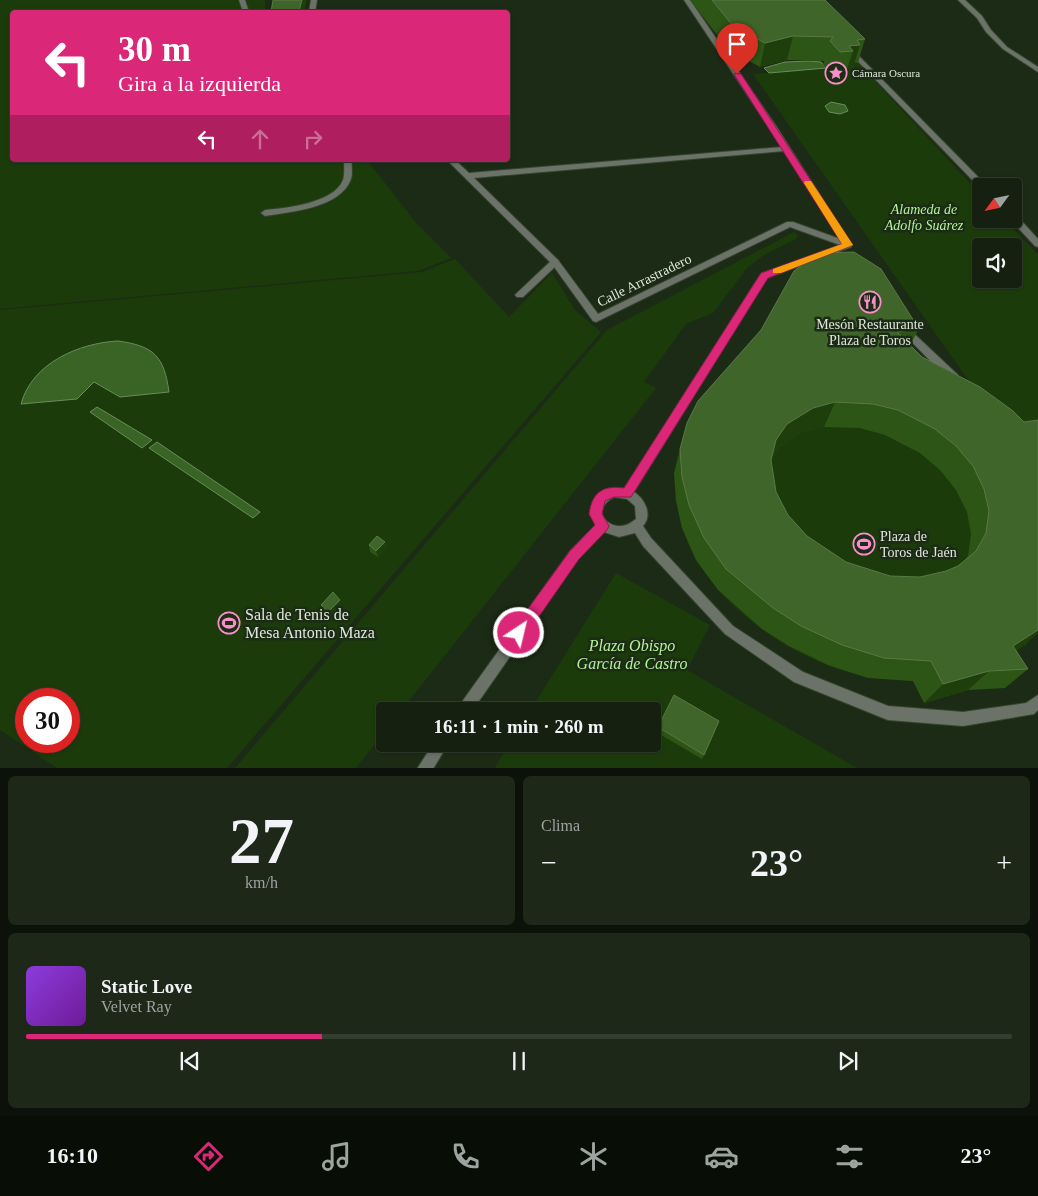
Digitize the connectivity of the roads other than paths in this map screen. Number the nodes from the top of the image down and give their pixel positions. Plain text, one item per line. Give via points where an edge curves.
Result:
1 (687, 0) edge
2 (961, 0) edge
3 (843, 43) edge
4 (1038, 70) edge
5 (787, 149) junction
6 (348, 162) edge
7 (453, 162) edge
8 (467, 176) junction
9 (975, 178) edge
10 (265, 213) dead end
11 (1022, 227) edge
12 (1038, 244) edge
13 (850, 249) junction
14 (555, 262) junction
15 (520, 295) dead end
16 (901, 324) edge
17 (960, 384) edge
18 (627, 494) junction
19 (603, 526) junction
20 (637, 526) junction
21 (470, 702) edge
22 (1038, 702) edge
23 (435, 752) edge
24 (424, 768) edge

1 - 5 street
2 - 4 street via 980,17 988,32 1005,48
3 - 9 street
5 - 8 street
5 - 13 street
6 - 10 street via 347,180 332,197 298,208
7 - 8 street, Calle Arrastradero
8 - 14 street, Calle Arrastradero
11 - 12 street
13 - 14 street, Calle Arrastradero via 790,224 596,319
13 - 18 street via 764,276
14 - 15 street
16 - 17 street
18 - 19 street via 613,492 597,503 596,514
18 - 20 street via 642,508 641,521
19 - 20 street via 623,532
19 - 21 street via 574,555
20 - 22 street via 647,542 729,630 800,677 888,713 963,719 1029,709
23 - 24 street

